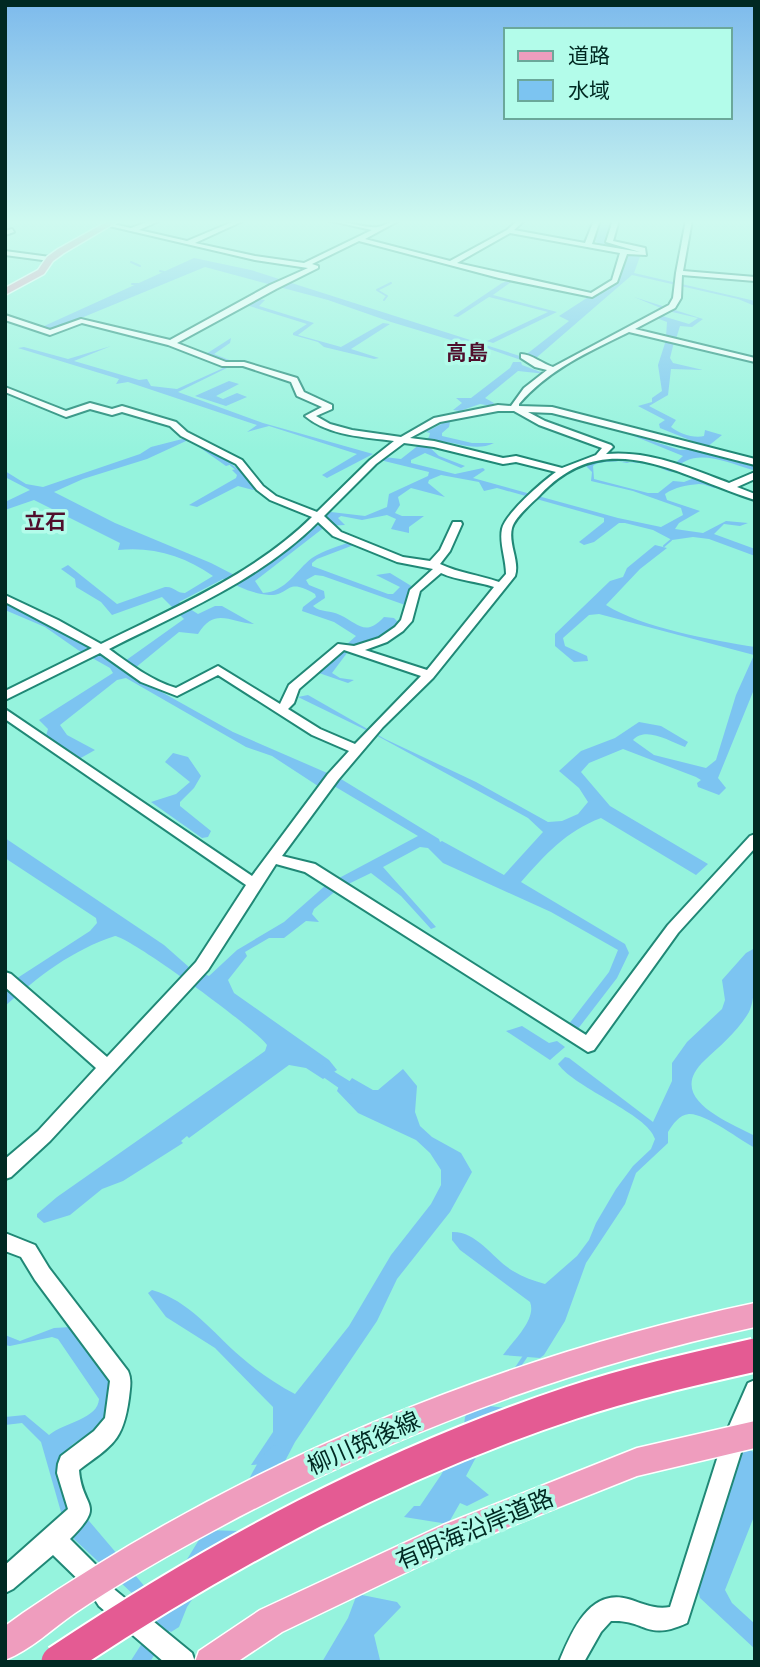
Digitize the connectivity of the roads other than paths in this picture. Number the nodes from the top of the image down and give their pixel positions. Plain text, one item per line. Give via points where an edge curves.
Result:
1 (254, 298) edge
2 (677, 298) edge
3 (5, 317) edge
4 (626, 329) junction
5 (171, 344) junction
6 (528, 358) dead end
7 (755, 359) edge
8 (556, 370) junction
9 (5, 389) edge
10 (516, 408) junction
11 (401, 440) junction
12 (600, 455) junction
13 (755, 462) edge
14 (563, 471) junction
15 (755, 475) edge
16 (729, 487) junction
17 (755, 497) edge
18 (320, 517) junction
19 (457, 524) dead end
20 (437, 567) junction
21 (501, 586) junction
22 (5, 598) edge
23 (100, 648) junction
24 (348, 648) junction
25 (429, 675) junction
26 (5, 696) edge
27 (280, 710) junction
28 (5, 713) edge
29 (356, 750) junction
30 (754, 842) edge
31 (275, 859) junction
32 (254, 884) junction
33 (12, 984) edge
34 (106, 1067) junction
35 (5, 1171) edge
36 (5, 1242) edge
37 (755, 1315) edge
38 (755, 1355) edge
39 (755, 1390) edge
40 (606, 1401) dead end
41 (744, 1437) edge
42 (54, 1538) junction
43 (5, 1581) edge
44 (96, 1581) junction
45 (5, 1645) edge
46 (58, 1662) edge
47 (76, 1662) edge
48 (183, 1662) edge
49 (210, 1662) edge
50 (571, 1662) edge

1 - 5 street
2 - 4 street via 669,309
3 - 5 street via 50,333 81,321
4 - 7 street
4 - 8 street
5 - 11 street via 225,364 244,364 294,380 300,394 329,407 309,416 327,426
6 - 8 street
8 - 10 street via 525,390
9 - 18 street via 66,414 90,406 112,412 122,409 173,424 239,462 273,498
10 - 11 street via 455,414
10 - 12 street via 542,423 608,447
10 - 13 street via 562,411
11 - 14 street
11 - 18 street via 346,486
12 - 14 street
12 - 16 street via 636,456
14 - 21 street via 546,483 509,525 511,574
15 - 16 street
16 - 17 street
18 - 20 street via 338,534 401,560
18 - 23 street via 232,583
19 - 20 street
20 - 21 street
20 - 24 street via 415,590 399,629 383,640
21 - 25 street
22 - 23 street
23 - 26 street
23 - 27 street via 127,670 177,692 218,670
24 - 25 street
24 - 27 street via 293,688
25 - 29 street
27 - 29 street
28 - 32 street
29 - 31 street
30 - 31 street via 664,939 588,1045 310,868
31 - 32 street
32 - 34 street via 202,966
33 - 34 street
34 - 35 street via 44,1136
36 - 42 street via 28,1251 121,1378 115,1423 69,1464 80,1513
37 - 44 main road, 柳川筑後線 via 656,1336 478,1392 317,1461 160,1542
38 - 46 highway, bridge via 602,1393 457,1446 244,1548 103,1630
39 - 41 street
40 - 47 highway via 375,1491 222,1571
41 - 49 main road, 有明海沿岸道路 via 637,1462 453,1535 271,1620
41 - 50 street via 679,1615 670,1621 655,1621 630,1611 613,1609 600,1614
42 - 43 street
42 - 44 street
44 - 45 main road, 柳川筑後線
44 - 48 street via 107,1598

